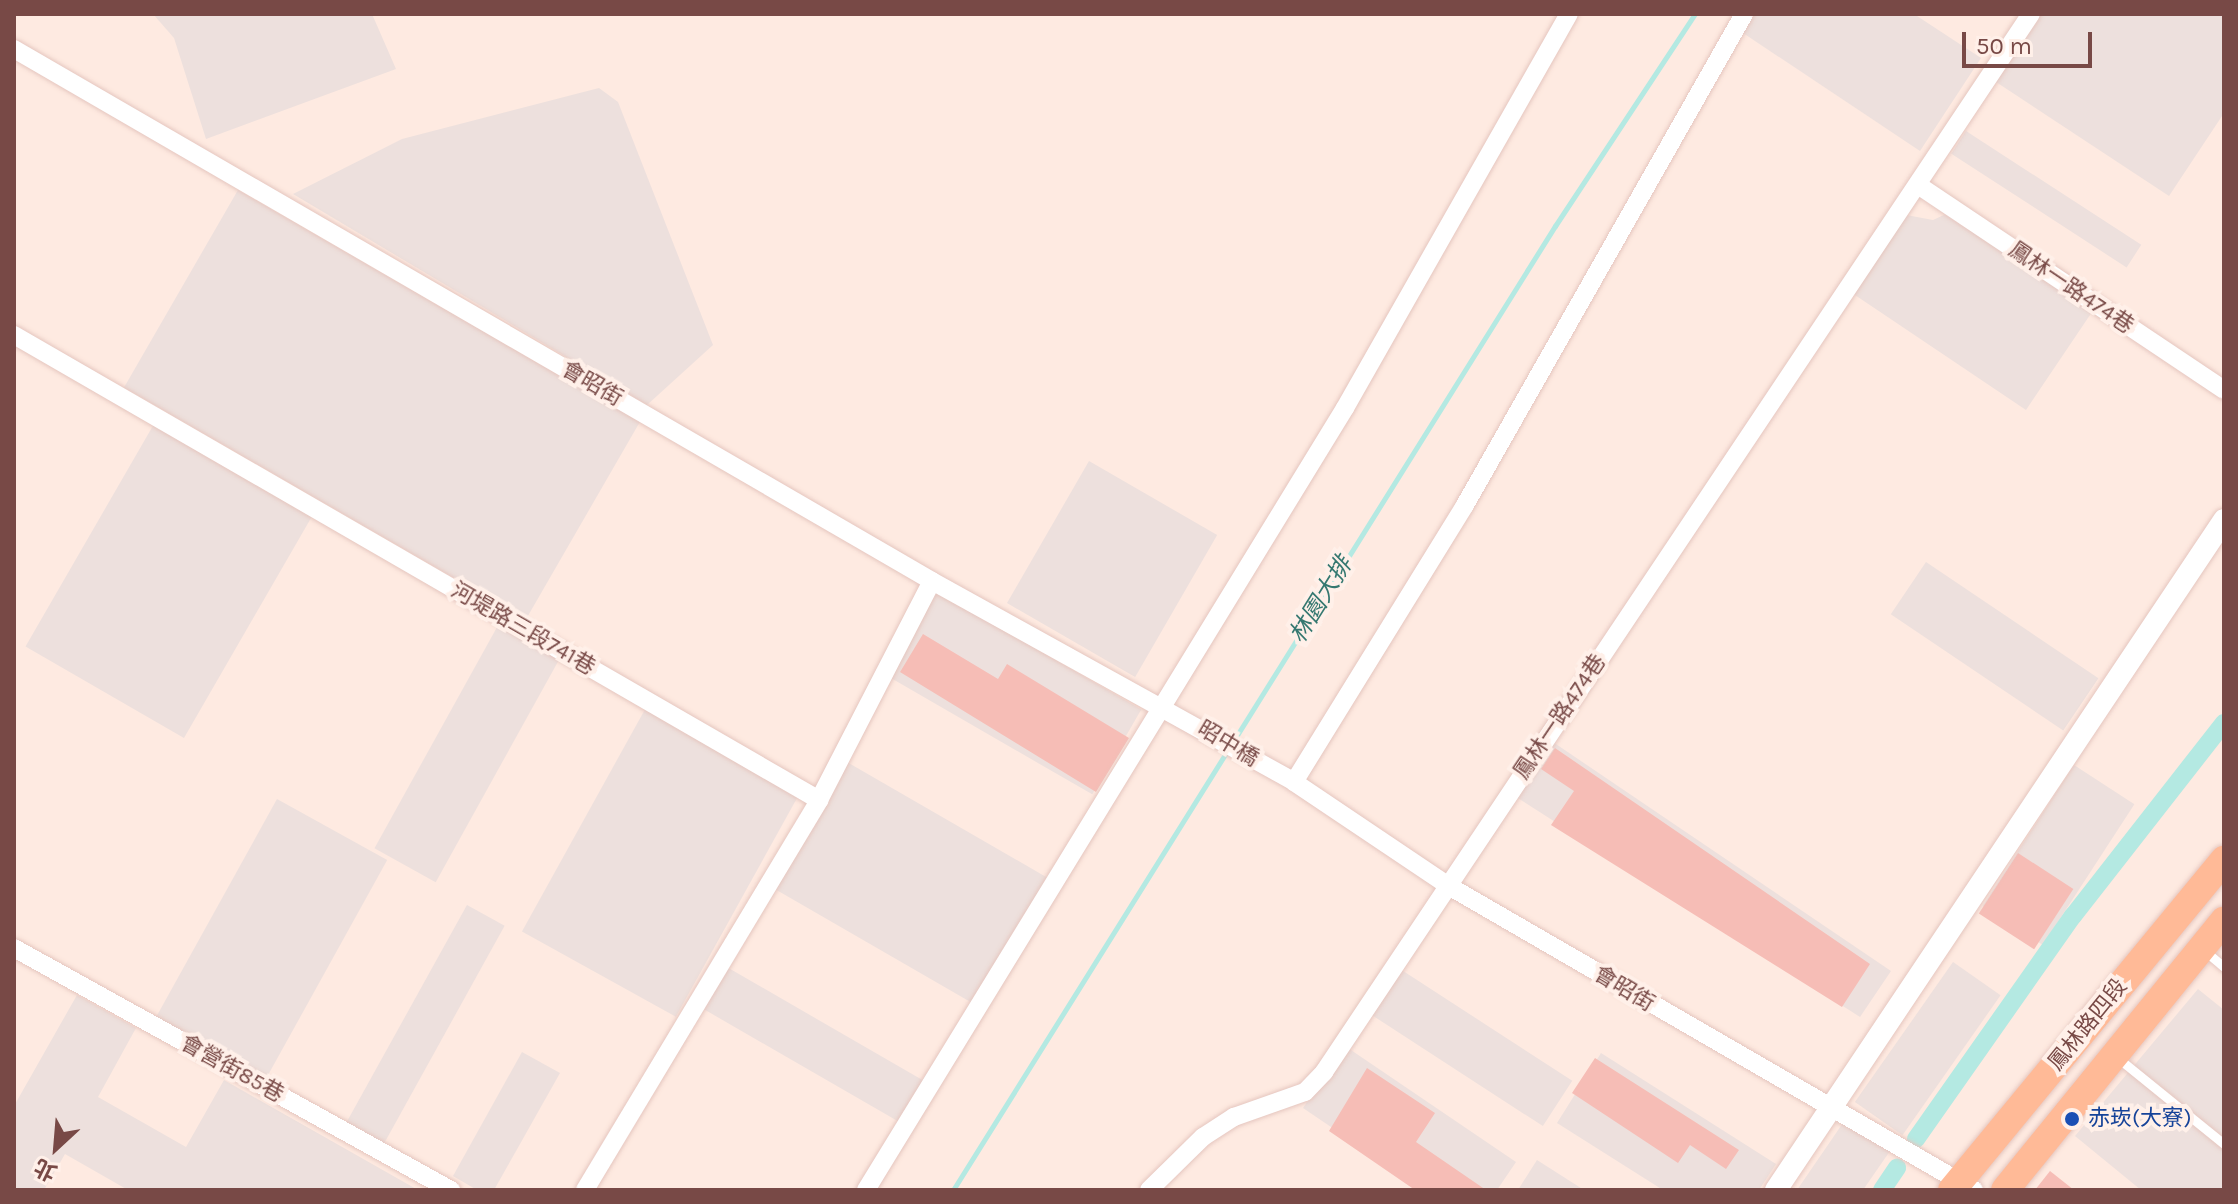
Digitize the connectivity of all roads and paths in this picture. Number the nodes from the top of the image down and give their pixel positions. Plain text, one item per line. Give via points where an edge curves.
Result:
1 (1569, 14) edge
2 (1744, 14) edge
3 (2031, 14) edge
4 (14, 49) edge
5 (1918, 185) junction
6 (14, 335) edge
7 (2224, 390) edge
8 (2224, 520) edge
9 (932, 581) junction
10 (1168, 709) junction
11 (1288, 779) junction
12 (819, 800) junction
13 (2224, 860) edge
14 (1447, 885) junction
15 (2224, 921) edge
16 (14, 948) edge
17 (2202, 948) junction
18 (2224, 967) edge
19 (2114, 1056) junction
20 (1829, 1111) junction
21 (2224, 1144) edge
22 (1962, 1187) edge
23 (451, 1190) edge
24 (585, 1190) edge
25 (866, 1190) edge
26 (1149, 1190) edge
27 (1776, 1190) edge
28 (2005, 1190) edge

1 - 10 street
2 - 11 street via 1465,505
3 - 5 street, 鳳林一路474巷
4 - 9 street, 會昭街
5 - 7 street, 鳳林一路474巷
5 - 14 street, 鳳林一路474巷
6 - 12 street, 河堤路三段741巷
8 - 20 street
9 - 10 street, 會昭街
9 - 12 street
10 - 11 street, 昭中橋
10 - 25 street
11 - 14 street, 會昭街
12 - 24 street
13 - 22 main road, 鳳林路四段
14 - 20 street, 會昭街
14 - 26 street, 鳳林一路474巷 via 1305,1092 1234,1117
15 - 17 main road, 鳳林路四段
16 - 23 street, 會營街85巷
17 - 18 lane
17 - 19 main road, 鳳林路四段
19 - 21 lane
19 - 28 main road, 鳳林路四段
20 - 22 street, 會昭街
20 - 27 street

